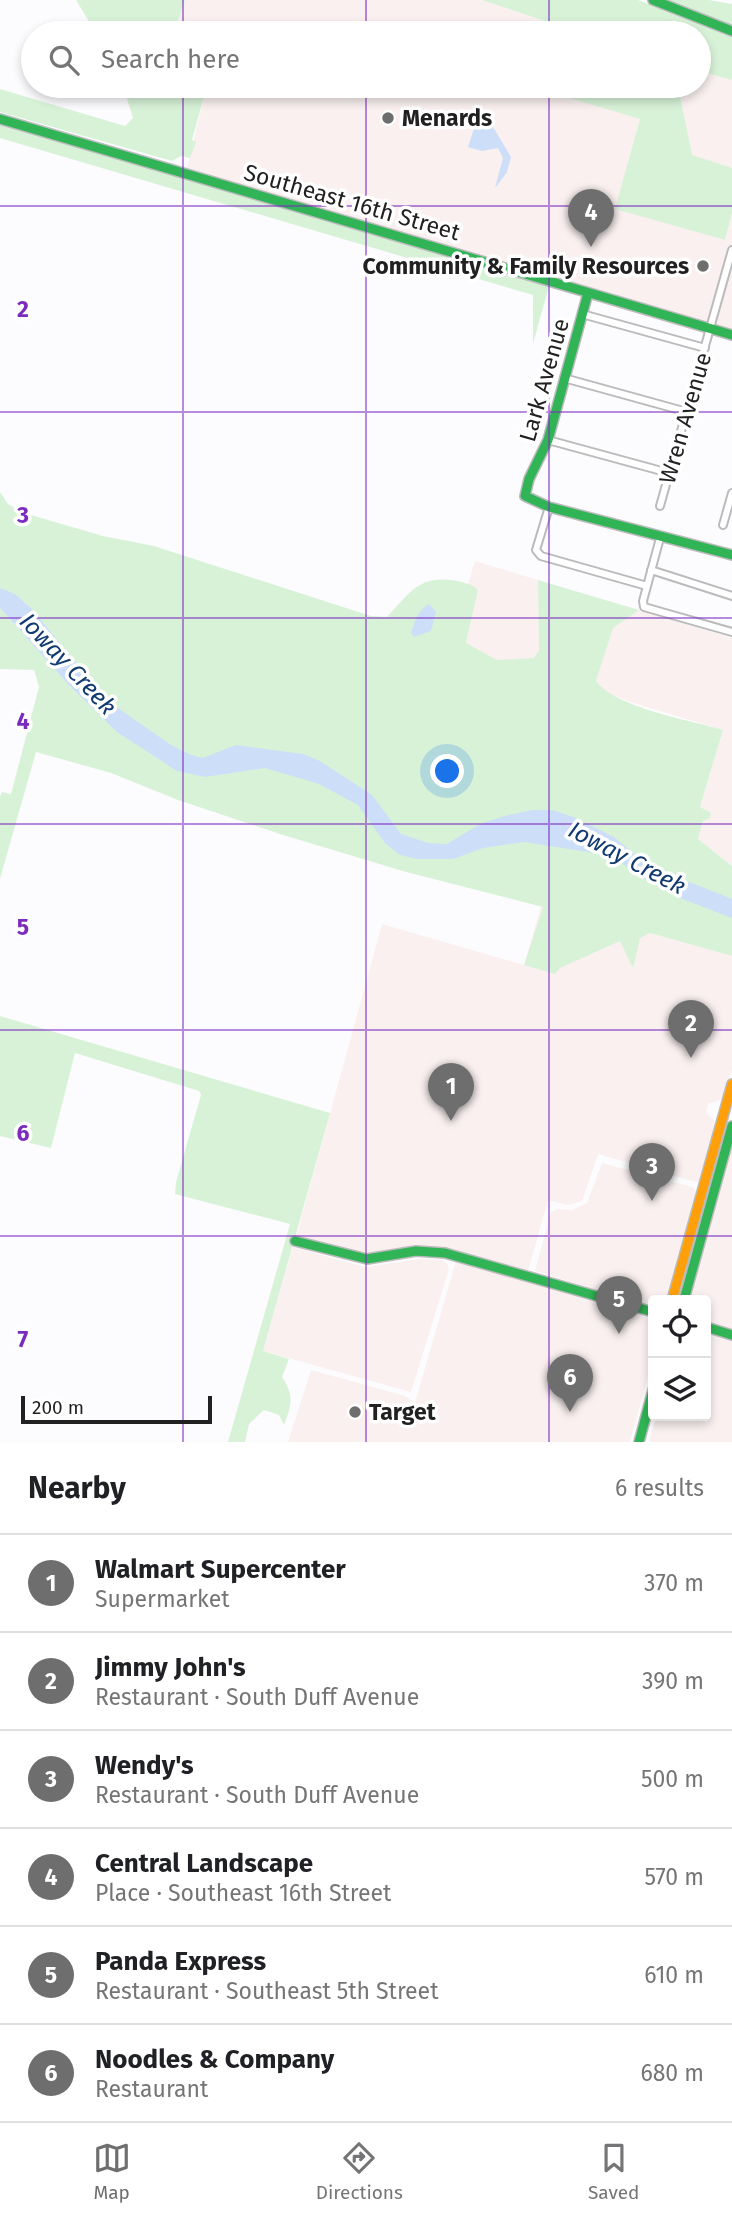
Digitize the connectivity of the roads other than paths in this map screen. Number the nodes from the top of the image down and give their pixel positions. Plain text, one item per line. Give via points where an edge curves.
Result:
1 (653, 0) edge
2 (707, 21) edge
3 (711, 23) edge
4 (732, 31) edge
5 (0, 119) edge
6 (732, 250) edge
7 (588, 293) junction
8 (582, 314) junction
9 (710, 329) junction
10 (732, 335) edge
11 (705, 348) junction
12 (564, 377) junction
13 (687, 412) junction
14 (548, 440) junction
15 (669, 474) junction
16 (732, 493) edge
17 (660, 506) dead end
18 (549, 507) junction
19 (723, 525) dead end
20 (660, 538) junction
21 (732, 555) edge
22 (651, 570) junction
23 (647, 586) junction
24 (732, 596) edge
25 (732, 632) edge
26 (732, 1084) edge
27 (732, 1126) edge
28 (295, 1241) dead end
29 (673, 1295) edge
30 (685, 1295) edge
31 (648, 1311) edge
32 (711, 1329) edge
33 (732, 1335) edge
34 (648, 1409) edge
35 (639, 1442) edge

1 - 2 main road
3 - 4 main road
5 - 7 main road, Southeast 16th Street
6 - 9 street, Wren Avenue
7 - 8 main road, Lark Avenue
7 - 9 main road, Southeast 16th Street
8 - 11 street
8 - 12 main road, Lark Avenue
9 - 10 main road, Southeast 16th Street
9 - 11 street, Wren Avenue
11 - 13 street, Wren Avenue
12 - 13 street
12 - 14 main road, Lark Avenue
13 - 15 street, Wren Avenue
14 - 15 street
14 - 18 main road, Lark Avenue via 542,457 529,472 525,496
15 - 17 street, Wren Avenue
16 - 19 street
18 - 20 main road
18 - 23 street via 536,550 541,556
20 - 21 main road
20 - 22 street
22 - 23 street
22 - 24 street
23 - 25 street via 644,607
26 - 29 main road
27 - 30 main road
28 - 31 main road via 367,1259 416,1251 445,1253
32 - 33 main road
34 - 35 main road

